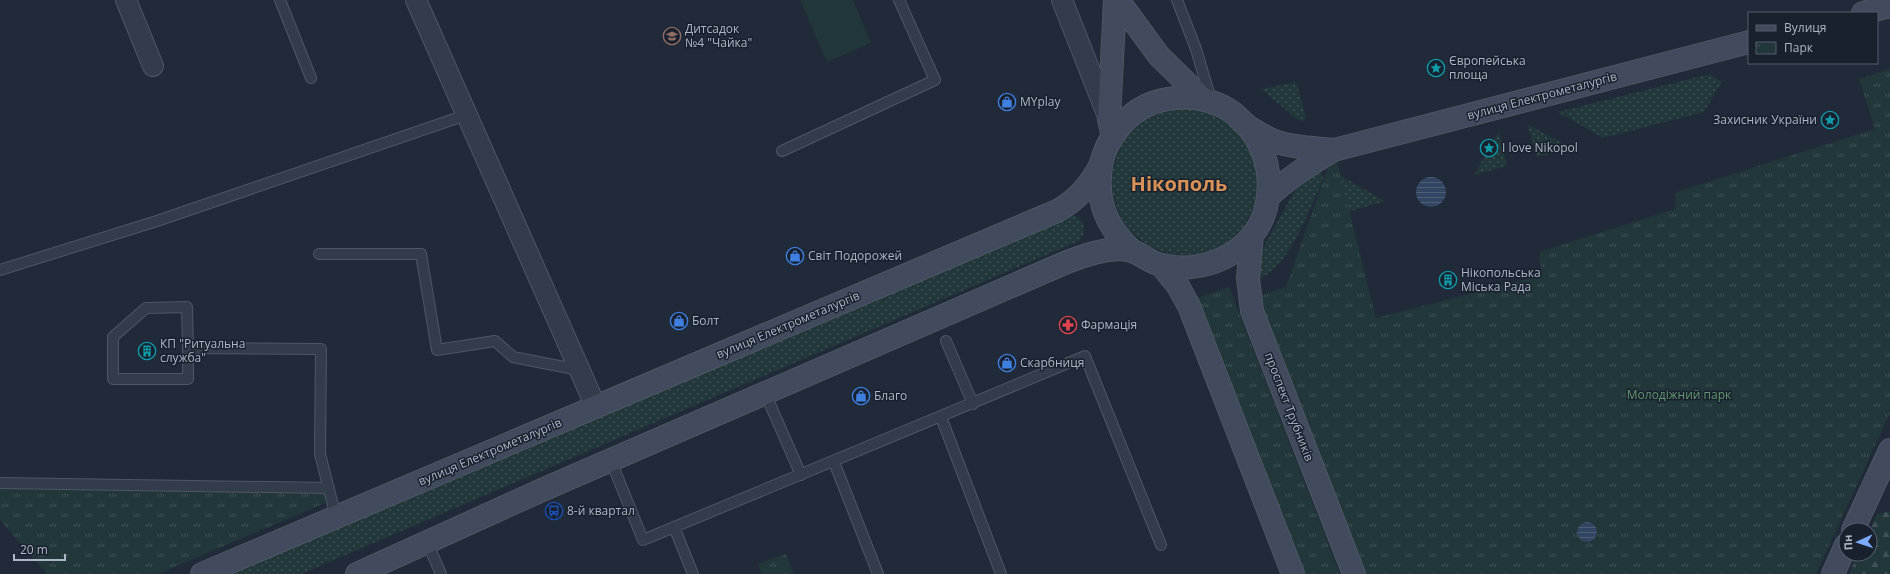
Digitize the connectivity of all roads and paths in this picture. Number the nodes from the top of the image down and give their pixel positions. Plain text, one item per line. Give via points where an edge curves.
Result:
1 (126, 0) edge
2 (280, 0) edge
3 (416, 0) edge
4 (899, 0) edge
5 (1062, 0) edge
6 (1117, 0) edge
7 (1176, 0) edge
8 (1890, 6) edge
9 (1867, 12) edge
10 (1748, 42) edge
11 (153, 66) dead end
12 (311, 78) dead end
13 (1207, 101) junction
14 (466, 115) junction
15 (1111, 128) junction
16 (1249, 128) junction
17 (1334, 150) junction
18 (782, 151) dead end
19 (1101, 164) junction
20 (1268, 198) junction
21 (1252, 235) junction
22 (1132, 251) junction
23 (319, 254) dead end
24 (1160, 265) junction
25 (0, 270) edge
26 (946, 341) dead end
27 (188, 348) junction
28 (579, 370) junction
29 (765, 393) junction
30 (973, 404) junction
31 (596, 407) junction
32 (941, 416) junction
33 (1890, 450) edge
34 (611, 460) junction
35 (834, 462) junction
36 (801, 475) junction
37 (0, 483) edge
38 (329, 488) junction
39 (336, 517) junction
40 (1857, 522) edge
41 (674, 527) junction
42 (427, 542) junction
43 (1161, 545) dead end
44 (1838, 562) edge
45 (202, 574) edge
46 (357, 574) edge
47 (441, 574) edge
48 (693, 574) edge
49 (878, 574) edge
50 (1001, 574) edge
51 (1293, 574) edge
52 (1354, 574) edge
53 (1833, 574) edge

1 - 11 street
2 - 12 lane
3 - 14 street
4 - 18 lane via 935,80
5 - 15 street
6 - 13 main road via 1159,56
6 - 15 main road
7 - 13 lane via 1196,49
8 - 9 main road
10 - 17 main road, вулиця Електрометалургів
13 - 15 main road, вулиця Електрометалургів via 1174,98 1152,104 1124,123
13 - 16 main road, вулиця Електрометалургів via 1232,112
14 - 25 lane via 157,221
14 - 28 street
15 - 19 main road, вулиця Електрометалургів
16 - 17 main road, вулиця Електрометалургів via 1276,142
16 - 20 main road via 1266,157
17 - 20 main road, вулиця Електрометалургів via 1283,183
19 - 22 main road via 1099,186 1104,212 1114,231
19 - 31 main road, вулиця Електрометалургів via 1074,200 1057,211
20 - 21 main road, вулиця Електрометалургів via 1259,224
21 - 24 main road, вулиця Електрометалургів via 1240,248 1211,264 1194,268
21 - 52 main road, проспект Трубників via 1248,272 1252,311
22 - 24 main road, вулиця Електрометалургів
22 - 29 main road, вулиця Електрометалургів via 1105,250 1067,262
23 - 28 lane via 421,254 437,350 495,341 513,356
24 - 51 main road via 1178,286 1189,306
26 - 30 lane
27 - 27 lane via 186,307 146,308 113,337 113,379 188,379
27 - 38 lane via 321,349 320,454
28 - 31 street
29 - 34 main road, вулиця Електрометалургів
29 - 36 lane
30 - 32 lane
30 - 43 lane via 1085,356
31 - 39 main road, вулиця Електрометалургів
32 - 35 lane
32 - 50 lane
33 - 40 main road
34 - 41 lane via 644,540
34 - 42 main road, вулиця Електрометалургів
35 - 36 lane
35 - 49 lane
36 - 41 lane
37 - 38 lane
38 - 39 lane
39 - 45 main road, вулиця Електрометалургів
41 - 48 lane
42 - 46 main road, вулиця Електрометалургів
42 - 47 lane
44 - 53 main road

